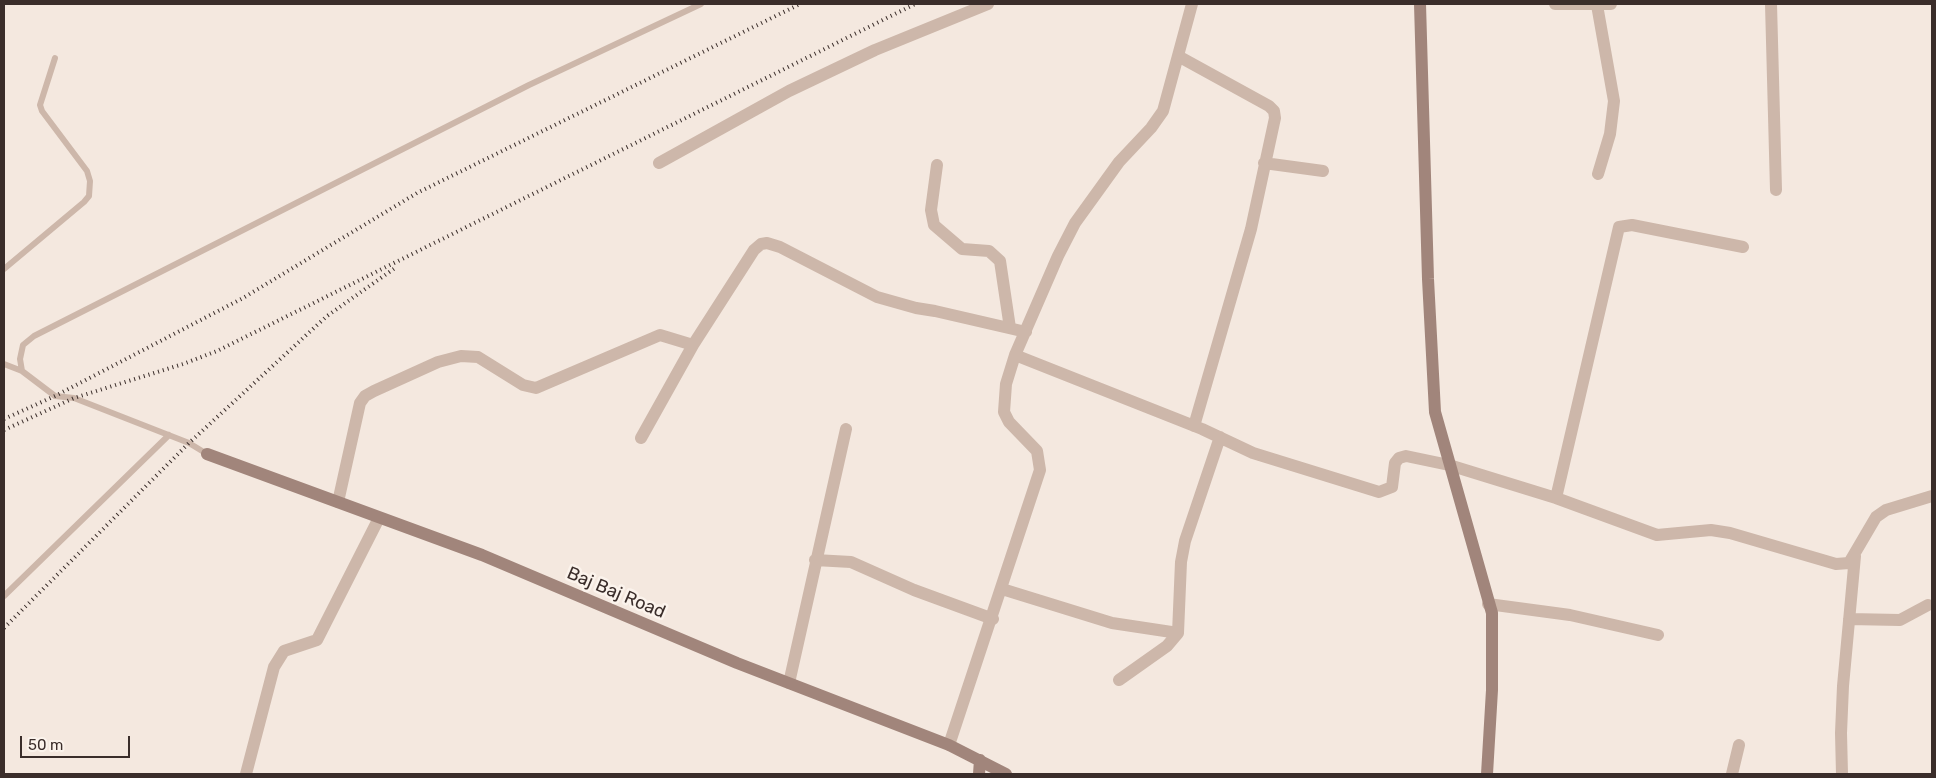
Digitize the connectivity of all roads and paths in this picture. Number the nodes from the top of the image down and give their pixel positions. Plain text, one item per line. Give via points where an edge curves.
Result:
1 (701, 4) edge
2 (988, 4) edge
3 (1192, 4) edge
4 (1420, 4) edge
5 (1555, 4) edge
6 (1611, 4) edge
7 (1771, 4) edge
8 (1597, 5) edge
9 (1178, 56) junction
10 (55, 58) dead end
11 (659, 163) dead end
12 (1264, 163) junction
13 (936, 164) dead end
14 (1322, 171) dead end
15 (1598, 174) dead end
16 (1776, 190) dead end
17 (1743, 247) dead end
18 (4, 269) edge
19 (1010, 328) junction
20 (1026, 332) junction
21 (693, 345) junction
22 (1015, 355) junction
23 (4, 364) edge
24 (22, 371) junction
25 (1194, 426) junction
26 (846, 430) dead end
27 (170, 435) junction
28 (641, 438) dead end
29 (1220, 438) junction
30 (208, 454) joint
31 (1450, 465) junction
32 (1932, 496) edge
33 (1556, 498) junction
34 (338, 502) junction
35 (379, 518) junction
36 (1855, 556) junction
37 (816, 560) junction
38 (1002, 589) junction
39 (4, 596) edge
40 (1488, 604) junction
41 (1928, 606) dead end
42 (993, 619) junction
43 (1849, 619) junction
44 (1178, 632) junction
45 (1658, 635) dead end
46 (1119, 680) dead end
47 (789, 683) junction
48 (949, 745) junction
49 (1739, 745) dead end
50 (980, 760) junction
51 (246, 774) edge
52 (979, 774) edge
53 (1006, 774) edge
54 (1487, 774) edge
55 (1732, 774) edge
56 (1842, 774) edge

1 - 24 lane via 529,85 34,336 23,346
2 - 11 street via 866,54
3 - 9 street
4 - 31 main road via 1435,412
5 - 8 street
6 - 8 street
7 - 16 street
8 - 15 street via 1614,101 1610,134
9 - 12 street via 1274,111
9 - 20 street via 1163,111 1119,162 1075,223
10 - 18 lane via 40,105 87,171 89,196
12 - 14 street
12 - 25 street via 1251,229
13 - 19 street via 931,210 934,225 962,248 989,251 1000,261
17 - 33 street via 1632,225 1619,227
19 - 20 street
19 - 21 street via 916,308 877,296 767,243 754,250
20 - 22 street
21 - 28 street
21 - 34 street via 660,335 536,388 523,385 478,357 461,356 438,362 365,396 360,403
22 - 25 street
22 - 38 street via 1006,384 1004,412 1009,422 1037,451 1040,470
23 - 24 lane
24 - 27 lane via 55,396 74,398
25 - 29 street
26 - 37 street
27 - 30 lane
27 - 39 lane
29 - 31 street via 1290,466 1379,492 1392,487 1395,463 1399,458 1406,456
29 - 44 street via 1185,541
30 - 34 main road, Baj Baj Road
31 - 33 street
31 - 40 main road
32 - 36 street via 1886,510 1876,517
33 - 36 street via 1657,535 1711,530 1836,564 1849,563
34 - 35 main road, Baj Baj Road
35 - 47 main road, Baj Baj Road via 482,555
35 - 51 street via 317,640 284,651 274,667
36 - 43 street
37 - 42 street via 851,562 914,590
37 - 47 street
38 - 42 street
38 - 44 street via 1112,623
40 - 45 street via 1570,615
40 - 54 main road via 1492,613 1492,690
41 - 43 street via 1900,620
42 - 48 street
43 - 56 street via 1841,733
44 - 46 street via 1167,646
47 - 48 main road, Baj Baj Road
48 - 50 main road, Baj Baj Road
49 - 55 street
50 - 52 main road
50 - 53 main road, Baj Baj Road

